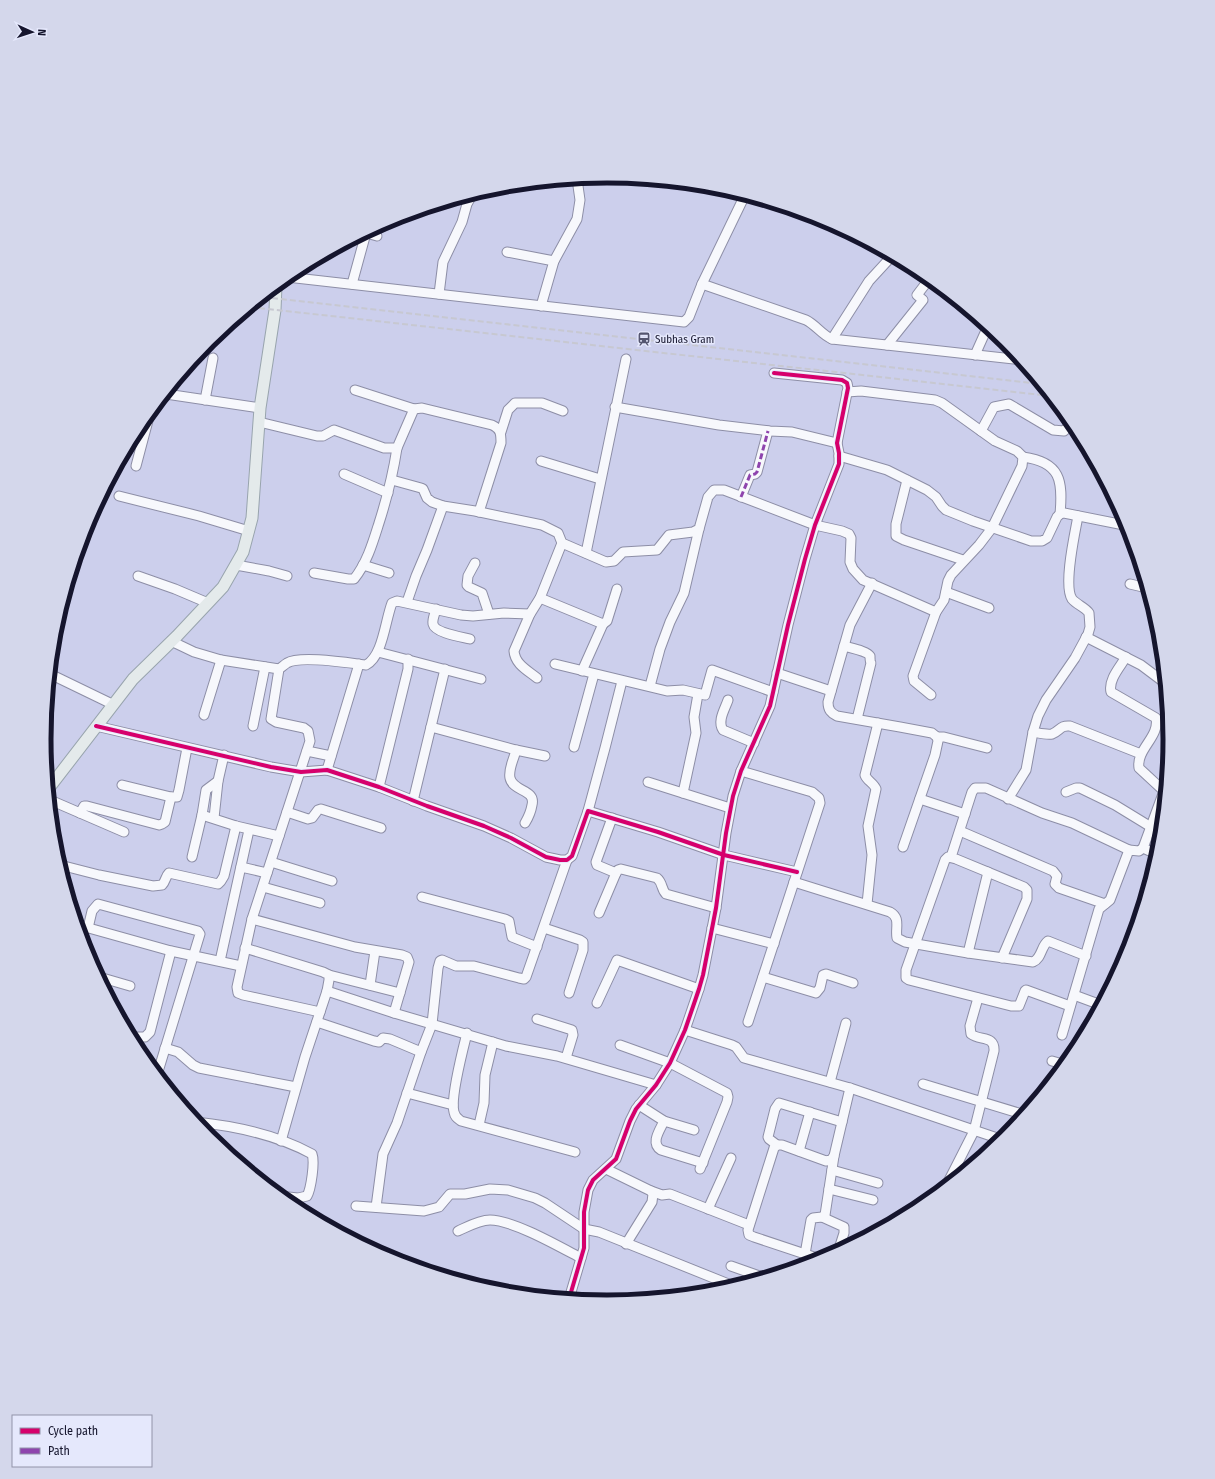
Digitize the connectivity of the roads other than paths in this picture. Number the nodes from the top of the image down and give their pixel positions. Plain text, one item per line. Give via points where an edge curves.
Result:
1 (578, 184) edge
2 (743, 200) edge
3 (469, 201) edge
4 (373, 235) edge
5 (377, 236) dead end
6 (365, 238) edge
7 (507, 252) dead end
8 (889, 260) edge
9 (554, 261) junction
10 (297, 278) edge
11 (926, 283) edge
12 (352, 284) junction
13 (702, 284) junction
14 (275, 293) edge
15 (439, 294) junction
16 (541, 306) junction
17 (985, 332) edge
18 (832, 339) junction
19 (887, 345) junction
20 (975, 355) junction
21 (213, 358) dead end
22 (626, 359) dead end
23 (1013, 359) edge
24 (774, 373) dead end
25 (355, 390) dead end
26 (847, 392) junction
27 (171, 395) edge
28 (205, 400) junction
29 (615, 407) junction
30 (260, 408) junction
31 (414, 409) junction
32 (563, 412) dead end
33 (259, 422) junction
34 (1068, 427) edge
35 (146, 429) edge
36 (768, 431) junction
37 (981, 431) junction
38 (501, 432) junction
39 (837, 443) junction
40 (397, 448) junction
41 (839, 456) junction
42 (1023, 457) junction
43 (542, 461) dead end
44 (136, 466) dead end
45 (344, 474) dead end
46 (600, 479) junction
47 (392, 480) junction
48 (907, 480) junction
49 (388, 493) junction
50 (119, 496) dead end
51 (741, 497) junction
52 (443, 506) junction
53 (479, 512) junction
54 (1060, 514) junction
55 (1078, 516) junction
56 (1121, 524) edge
57 (815, 525) junction
58 (992, 528) junction
59 (699, 529) junction
60 (249, 530) junction
61 (562, 543) junction
62 (586, 553) junction
63 (963, 560) junction
64 (475, 563) dead end
65 (236, 565) junction
66 (363, 565) junction
67 (389, 573) dead end
68 (314, 574) dead end
69 (138, 576) dead end
70 (286, 576) dead end
71 (872, 583) junction
72 (1130, 584) dead end
73 (1142, 587) edge
74 (617, 589) dead end
75 (946, 592) junction
76 (540, 598) junction
77 (407, 602) junction
78 (208, 603) junction
79 (989, 608) dead end
80 (436, 609) junction
81 (936, 612) junction
82 (489, 614) junction
83 (530, 614) junction
84 (602, 624) junction
85 (1086, 637) junction
86 (470, 639) dead end
87 (171, 641) junction
88 (844, 646) junction
89 (378, 652) junction
90 (1126, 657) junction
91 (408, 659) junction
92 (221, 660) junction
93 (359, 664) junction
94 (555, 664) dead end
95 (265, 667) junction
96 (279, 669) junction
97 (445, 669) junction
98 (582, 671) junction
99 (594, 674) junction
100 (777, 674) junction
101 (55, 676) edge
102 (537, 678) dead end
103 (481, 679) dead end
104 (1160, 679) edge
105 (622, 681) junction
106 (650, 686) junction
107 (831, 691) junction
108 (773, 692) junction
109 (698, 694) junction
110 (931, 695) dead end
111 (728, 700) dead end
112 (112, 704) junction
113 (204, 715) dead end
114 (857, 720) junction
115 (878, 723) junction
116 (96, 726) junction
117 (253, 726) dead end
118 (431, 727) junction
119 (1033, 732) junction
120 (937, 737) junction
121 (754, 743) junction
122 (574, 747) dead end
123 (187, 748) junction
124 (987, 748) dead end
125 (516, 750) junction
126 (307, 751) junction
127 (1141, 754) junction
128 (224, 755) junction
129 (331, 756) junction
130 (545, 756) dead end
131 (328, 770) junction
132 (741, 771) junction
133 (301, 772) junction
134 (218, 781) junction
135 (648, 782) dead end
136 (53, 783) edge
137 (122, 785) dead end
138 (379, 787) junction
139 (1162, 789) edge
140 (1066, 792) dead end
141 (683, 793) junction
142 (171, 797) junction
143 (1008, 798) junction
144 (920, 799) junction
145 (413, 801) junction
146 (55, 802) edge
147 (1160, 805) edge
148 (730, 808) junction
149 (287, 812) junction
150 (588, 812) junction
151 (80, 813) junction
152 (965, 814) junction
153 (202, 815) junction
154 (214, 818) junction
155 (612, 818) junction
156 (525, 823) dead end
157 (236, 826) junction
158 (1151, 827) junction
159 (381, 828) dead end
160 (249, 830) junction
161 (960, 831) junction
162 (124, 832) dead end
163 (279, 836) junction
164 (903, 847) dead end
165 (1144, 848) junction
166 (1129, 850) junction
167 (1152, 852) edge
168 (724, 854) junction
169 (192, 857) dead end
170 (951, 857) junction
171 (567, 860) junction
172 (271, 862) junction
173 (66, 867) edge
174 (241, 868) junction
175 (797, 872) junction
176 (988, 872) junction
177 (267, 873) junction
178 (616, 873) junction
179 (332, 881) dead end
180 (794, 882) junction
181 (263, 887) junction
182 (422, 897) dead end
183 (320, 903) dead end
184 (867, 904) junction
185 (1105, 904) junction
186 (716, 908) junction
187 (599, 913) dead end
188 (252, 919) junction
189 (84, 927) edge
190 (88, 928) junction
191 (544, 928) junction
192 (712, 928) junction
193 (774, 944) junction
194 (916, 944) junction
195 (538, 947) junction
196 (245, 948) junction
197 (171, 951) junction
198 (375, 951) junction
199 (968, 953) junction
200 (194, 956) junction
201 (1086, 956) junction
202 (1002, 958) junction
203 (220, 961) junction
204 (241, 966) junction
205 (328, 975) junction
206 (763, 977) junction
207 (105, 979) edge
208 (853, 983) dead end
209 (370, 985) junction
210 (130, 986) dead end
211 (699, 989) junction
212 (327, 992) junction
213 (400, 993) junction
214 (569, 993) dead end
215 (1074, 995) junction
216 (978, 998) junction
217 (597, 1003) dead end
218 (1097, 1004) edge
219 (1070, 1006) junction
220 (320, 1012) junction
221 (394, 1013) junction
222 (537, 1019) dead end
223 (317, 1022) junction
224 (748, 1022) dead end
225 (846, 1023) dead end
226 (432, 1024) junction
227 (684, 1030) junction
228 (467, 1033) junction
229 (1062, 1035) dead end
230 (138, 1037) edge
231 (493, 1042) junction
232 (620, 1045) dead end
233 (165, 1048) junction
234 (421, 1052) junction
235 (566, 1058) junction
236 (1052, 1061) dead end
237 (670, 1063) junction
238 (1060, 1063) edge
239 (159, 1068) edge
240 (830, 1082) junction
241 (923, 1084) dead end
242 (656, 1085) junction
243 (296, 1087) junction
244 (850, 1088) junction
245 (407, 1093) junction
246 (981, 1102) junction
247 (453, 1105) junction
248 (639, 1105) junction
249 (810, 1112) junction
250 (1019, 1113) edge
251 (664, 1121) junction
252 (842, 1122) junction
253 (205, 1124) edge
254 (479, 1125) junction
255 (694, 1130) dead end
256 (974, 1131) junction
257 (996, 1138) edge
258 (280, 1141) junction
259 (778, 1144) junction
260 (799, 1151) junction
261 (575, 1152) dead end
262 (834, 1156) junction
263 (731, 1158) dead end
264 (606, 1168) junction
265 (832, 1170) junction
266 (950, 1177) edge
267 (878, 1183) dead end
268 (829, 1189) junction
269 (651, 1191) junction
270 (292, 1197) edge
271 (873, 1200) dead end
272 (356, 1206) dead end
273 (376, 1207) junction
274 (708, 1209) junction
275 (822, 1217) junction
276 (749, 1225) junction
277 (584, 1229) junction
278 (458, 1231) dead end
279 (626, 1244) junction
280 (840, 1245) edge
281 (805, 1254) junction
282 (813, 1257) edge
283 (581, 1258) junction
284 (731, 1266) dead end
285 (757, 1275) edge
286 (723, 1284) edge
287 (570, 1295) edge

1 - 9 street via 580,200 577,220
2 - 13 street
3 - 15 street via 462,222 443,262
4 - 5 street
6 - 12 street
7 - 9 street
8 - 18 street via 869,282
9 - 16 street
10 - 12 street
11 - 19 street via 917,295 923,300
12 - 15 street
13 - 16 street via 689,317 684,322
13 - 18 street via 806,320
14 - 30 main road
15 - 16 street
17 - 20 street
18 - 19 street
19 - 20 street
20 - 23 street
21 - 28 street
22 - 29 street
24 - 26 street via 842,380 848,388
25 - 31 street
26 - 37 street via 861,391 935,400
26 - 39 street
27 - 28 street
28 - 30 street
29 - 36 street
29 - 46 street
30 - 33 main road
31 - 38 street via 422,408 492,425 498,427
31 - 40 street
32 - 38 street via 542,403 515,403 508,410
33 - 40 street via 317,436 334,430 384,448
33 - 60 main road
34 - 37 street via 1064,431 1053,430 1009,404 994,407
35 - 44 street
36 - 39 street via 792,432
36 - 51 street via 757,472 750,475
37 - 42 street
38 - 53 street via 501,443
39 - 41 street
40 - 47 street
41 - 48 street via 887,470
41 - 57 street via 839,464
42 - 54 street via 1041,460 1058,476 1062,492
42 - 58 street via 1022,466
43 - 46 street
45 - 49 street
46 - 62 street
47 - 49 street
47 - 52 street via 423,489 427,498
48 - 58 street via 927,490 946,510
48 - 63 street via 896,524 896,536
49 - 66 street
50 - 60 street
51 - 57 street
51 - 59 street via 724,490 714,490 708,497
52 - 53 street
52 - 77 street
53 - 61 street via 542,525 558,533
54 - 55 street
54 - 58 street via 1047,538 1042,541 1031,541
55 - 56 street
55 - 85 street via 1069,583 1073,599 1089,612 1090,627
57 - 71 street via 849,534 850,562 853,569 863,580
57 - 100 street
58 - 63 street
59 - 62 street via 669,534 657,550 622,552 614,561 606,562
59 - 106 street via 684,593 660,649
60 - 65 main road via 243,552
61 - 62 street
61 - 76 street
63 - 75 street via 951,575
64 - 82 street via 468,576 467,585 482,593
65 - 70 street
65 - 78 main road
66 - 67 street
66 - 68 street via 354,579
69 - 78 street
71 - 81 street
71 - 88 street via 850,625
72 - 73 street
74 - 84 street via 607,621
75 - 79 street
75 - 81 street
76 - 83 street
76 - 84 street
77 - 80 street
77 - 89 street via 392,603
78 - 87 main road
80 - 82 street via 461,615
80 - 86 street via 434,628
81 - 110 street via 913,676 914,681
82 - 83 street
83 - 102 street via 514,651 520,664
84 - 98 street
85 - 90 street
85 - 119 street via 1046,700
87 - 92 street via 194,652
87 - 112 main road
88 - 107 street
88 - 114 street via 862,651 870,657
89 - 91 street
89 - 93 street via 371,662 366,665
90 - 104 street
90 - 127 street via 1112,679 1110,688 1111,692 1156,718 1156,728
91 - 97 street
91 - 138 street via 408,669
92 - 95 street
92 - 113 street
93 - 96 street via 298,660
93 - 129 street
94 - 98 street
95 - 96 street
95 - 117 street
96 - 126 street via 271,719 308,731 310,741
97 - 103 street
97 - 118 street
98 - 99 street
99 - 105 street
99 - 122 street
100 - 107 street
100 - 108 street
101 - 112 street
105 - 106 street
105 - 150 street
106 - 109 street via 667,691 682,690
107 - 114 street via 828,702 830,712
108 - 109 street via 712,670 705,695
108 - 121 street via 770,706
109 - 141 street via 694,716 696,733
111 - 121 street via 720,721 721,727
112 - 116 main road
114 - 115 street
115 - 120 street via 932,733
115 - 184 street via 865,775 876,789 868,826 872,854
116 - 123 street
116 - 136 main road
118 - 125 street
118 - 145 street
119 - 127 street via 1051,734 1060,728 1070,726
119 - 143 street via 1026,770
120 - 124 street
120 - 144 street via 936,755
121 - 132 street
123 - 128 street
123 - 142 street via 178,795
125 - 130 street
125 - 156 street via 510,780 532,798
126 - 129 street
126 - 133 street
127 - 139 street via 1139,768
128 - 133 street
128 - 134 street
129 - 131 street
131 - 133 street
131 - 138 street
132 - 148 street
132 - 175 street via 812,792 819,798 820,803
133 - 149 street
134 - 153 street via 206,790
134 - 154 street
135 - 141 street
137 - 142 street
138 - 145 street
140 - 158 street via 1080,788
141 - 148 street
142 - 151 street via 165,822 159,825 87,806 84,806
143 - 152 street via 986,788 974,788
143 - 166 street via 1072,823
144 - 152 street
144 - 164 street
145 - 171 street via 492,829 546,857
146 - 151 street
147 - 158 street
148 - 168 street
149 - 159 street via 308,819 321,809
149 - 163 street
150 - 155 street
150 - 171 street via 572,856
151 - 162 street
152 - 161 street
153 - 154 street
153 - 169 street
154 - 157 street
155 - 168 street
155 - 178 street via 596,862
157 - 160 street
157 - 173 street via 224,876 218,884 169,873 162,885 152,886
158 - 165 street
160 - 163 street
160 - 174 street
161 - 170 street
161 - 185 street via 1053,871 1057,876 1055,884 1059,888
163 - 172 street
165 - 166 street via 1139,851
165 - 167 street
166 - 185 street via 1110,900
168 - 175 street
168 - 186 street
170 - 176 street
170 - 194 street via 945,860
171 - 191 street
172 - 177 street
172 - 179 street
174 - 177 street
174 - 203 street
175 - 180 street
176 - 199 street
176 - 202 street via 1027,890 1027,899
177 - 181 street
178 - 186 street via 621,869 657,878 666,894
178 - 187 street
180 - 184 street
180 - 193 street
181 - 183 street
181 - 188 street
182 - 195 street via 506,919 509,921 512,937
184 - 194 street via 895,914 897,938
185 - 201 street via 1099,909
186 - 192 street
188 - 196 street
188 - 198 street via 355,948
189 - 190 street
190 - 197 street
190 - 200 street via 95,906 102,905 198,932 200,939
191 - 195 street
191 - 214 street via 583,942 583,950
192 - 193 street
192 - 211 street
193 - 206 street
194 - 199 street
194 - 216 street via 906,970 906,978
195 - 226 street via 524,979 474,966 456,966 440,960
196 - 204 street
196 - 205 street
197 - 200 street
197 - 230 street via 150,1032 145,1037
198 - 209 street
198 - 213 street via 407,957 409,962
199 - 202 street
200 - 203 street
200 - 233 street
201 - 202 street via 1048,941 1040,957 1033,962
201 - 215 street
203 - 204 street
204 - 220 street via 238,993
205 - 209 street
205 - 212 street via 330,980
206 - 208 street via 816,993 823,975 826,974
206 - 224 street
207 - 210 street
209 - 213 street
211 - 217 street via 616,960
211 - 227 street
212 - 220 street
212 - 221 street
213 - 221 street
215 - 218 street
215 - 219 street
216 - 219 street via 1016,1007 1021,1003 1026,990
216 - 246 street via 970,1034 988,1040 994,1046
219 - 229 street
220 - 223 street
221 - 226 street
222 - 235 street via 572,1030 573,1035
223 - 234 street via 374,1041 390,1039
223 - 243 street
225 - 240 street
226 - 228 street
226 - 234 street
227 - 237 street
227 - 240 street via 736,1046 744,1058
228 - 231 street
228 - 247 street
231 - 235 street
231 - 254 street via 485,1075 484,1103
232 - 237 street
233 - 239 street
233 - 243 street via 178,1052 199,1068
234 - 245 street
235 - 242 street
236 - 238 street
237 - 242 street
237 - 251 street via 727,1093 728,1097 702,1166 657,1147 656,1140
240 - 244 street
241 - 246 street
242 - 248 street
243 - 258 street
244 - 252 street
244 - 256 street
245 - 247 street
245 - 273 street via 383,1154
246 - 250 street
246 - 256 street
247 - 254 street via 456,1118
248 - 251 street
248 - 264 street via 630,1121 618,1155
249 - 252 street
249 - 259 street via 779,1103 768,1137
249 - 260 street
251 - 255 street
252 - 262 street
253 - 258 street via 256,1133
254 - 261 street
256 - 257 street
256 - 266 street
258 - 270 street via 308,1152 313,1157 307,1196
259 - 260 street
259 - 276 street via 774,1148
260 - 262 street via 826,1161
262 - 265 street
263 - 274 street
264 - 269 street
264 - 277 street via 593,1180 588,1190
265 - 267 street
265 - 268 street
268 - 271 street
268 - 275 street via 825,1215
269 - 274 street via 662,1195 670,1194
269 - 279 street via 654,1198
272 - 273 street
273 - 277 street via 424,1211 439,1207 450,1194 501,1188 535,1198
274 - 276 street
275 - 280 street via 844,1227
275 - 281 street via 811,1220
276 - 281 street via 749,1235
277 - 279 street via 599,1232
277 - 283 street
278 - 283 street via 482,1221 496,1220 521,1228
279 - 286 street
281 - 282 street
283 - 287 street
284 - 285 street

